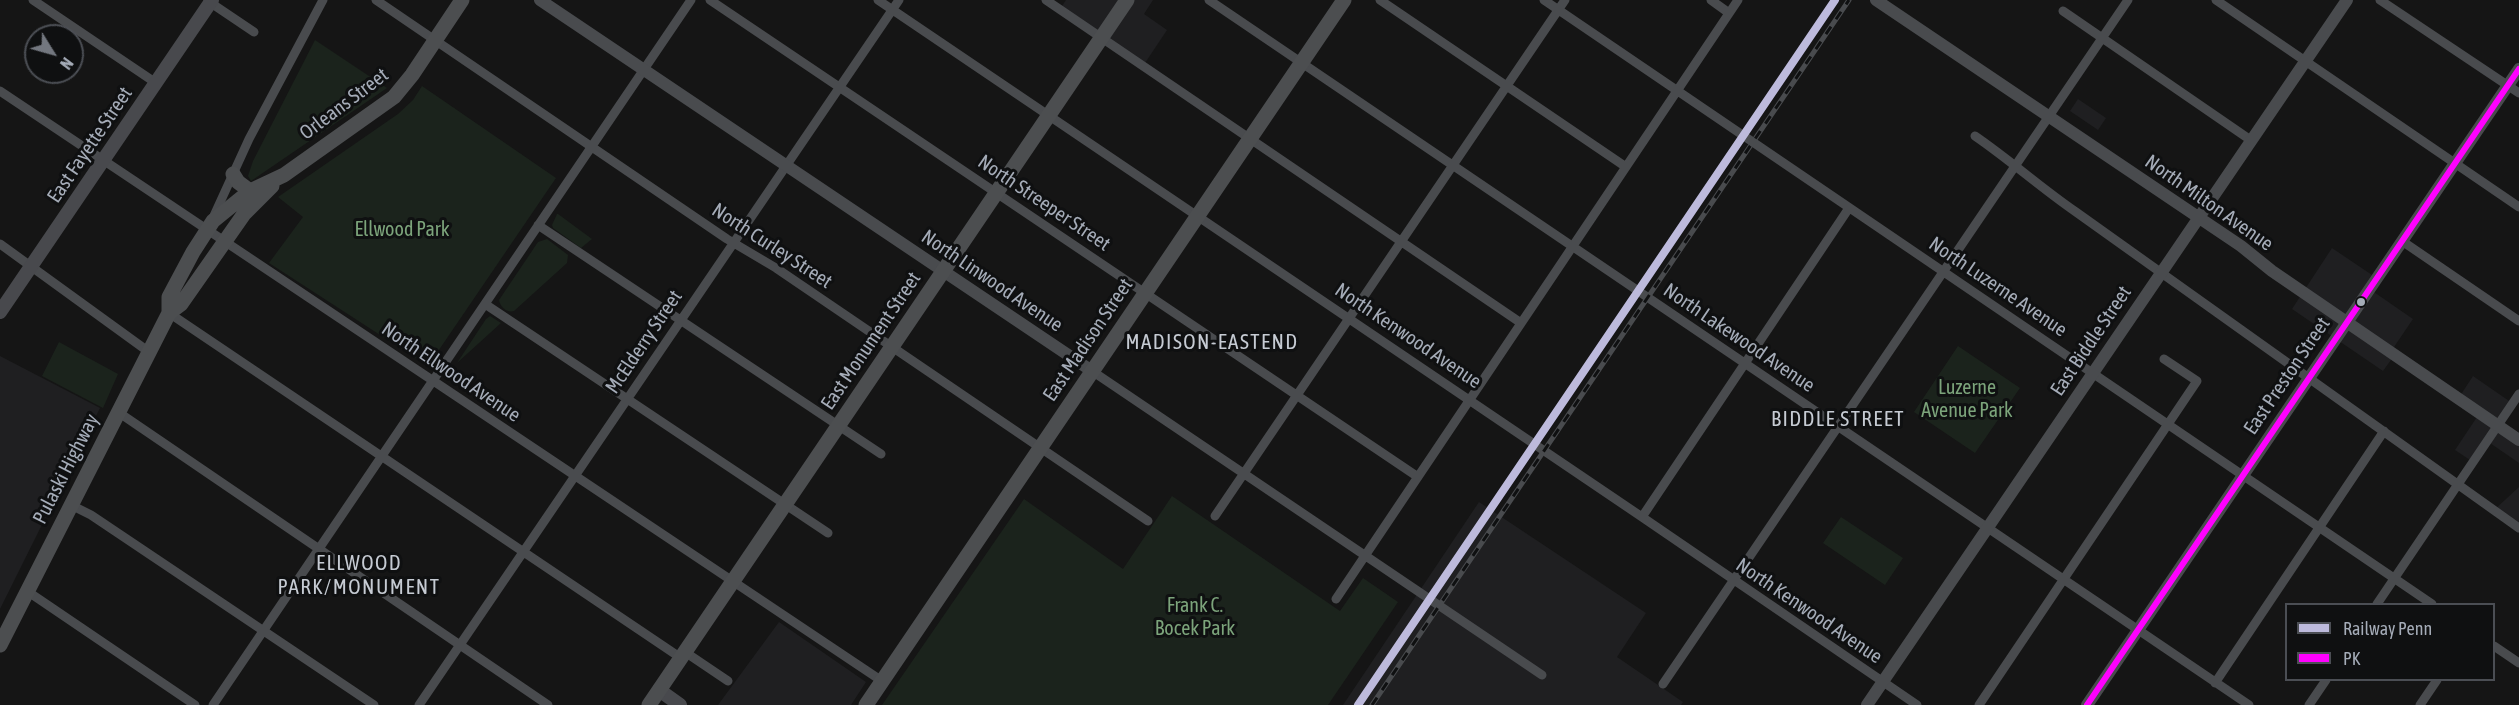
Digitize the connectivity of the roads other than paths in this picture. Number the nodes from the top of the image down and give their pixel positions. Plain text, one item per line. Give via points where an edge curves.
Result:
1 (33, 0) edge
2 (323, 0) edge
3 (376, 0) edge
4 (462, 0) edge
5 (540, 0) edge
6 (691, 0) edge
7 (710, 0) edge
8 (878, 0) edge
9 (899, 0) edge
10 (1046, 0) edge
11 (1127, 0) edge
12 (1209, 0) edge
13 (1344, 0) edge
14 (1380, 0) edge
15 (1544, 0) edge
16 (1565, 0) edge
17 (1711, 0) edge
18 (1738, 0) edge
19 (1876, 0) edge
20 (2128, 0) edge
21 (2216, 0) edge
22 (2347, 0) edge
23 (2380, 0) edge
24 (209, 1) edge
25 (892, 10) junction
26 (1558, 10) junction
27 (2063, 11) dead end
28 (1729, 13) junction
29 (254, 32) dead end
30 (1101, 38) junction
31 (2102, 38) junction
32 (435, 40) junction
33 (2306, 62) junction
34 (1302, 63) junction
35 (2519, 69) edge
36 (644, 70) junction
37 (156, 83) junction
38 (1506, 86) junction
39 (2508, 86) junction
40 (839, 87) junction
41 (0, 91) edge
42 (1677, 91) junction
43 (2519, 93) edge
44 (2049, 115) junction
45 (1049, 116) junction
46 (1975, 136) dead end
47 (1250, 139) junction
48 (2252, 141) junction
49 (592, 147) junction
50 (104, 160) junction
51 (2455, 163) junction
52 (1453, 165) junction
53 (786, 166) junction
54 (2015, 166) junction
55 (1626, 167) junction
56 (233, 174) junction
57 (284, 175) junction
58 (250, 191) junction
59 (996, 193) junction
60 (2519, 207) edge
61 (1849, 208) junction
62 (1198, 216) junction
63 (2199, 218) junction
64 (538, 225) junction
65 (207, 230) junction
66 (224, 241) junction
67 (1401, 241) junction
68 (2402, 242) junction
69 (733, 243) junction
70 (0, 244) edge
71 (1572, 246) junction
72 (30, 268) junction
73 (943, 271) junction
74 (1943, 272) junction
75 (2161, 272) junction
76 (196, 282) junction
77 (1146, 292) junction
78 (485, 304) junction
79 (0, 312) edge
80 (169, 313) junction
81 (1349, 318) junction
82 (681, 320) junction
83 (2519, 321) edge
84 (2347, 322) junction
85 (1521, 323) junction
86 (892, 347) junction
87 (149, 352) junction
88 (2164, 359) dead end
89 (1745, 364) junction
90 (1092, 372) junction
91 (2093, 373) junction
92 (2309, 378) junction
93 (433, 381) junction
94 (2519, 394) edge
95 (1297, 396) junction
96 (627, 399) junction
97 (1470, 400) junction
98 (118, 412) junction
99 (2168, 425) junction
100 (2498, 425) junction
101 (838, 426) junction
102 (1837, 426) junction
103 (2384, 431) junction
104 (2519, 440) edge
105 (1040, 447) junction
106 (881, 454) dead end
107 (382, 456) junction
108 (1244, 474) junction
109 (575, 476) junction
110 (2243, 476) junction
111 (1418, 477) junction
112 (2457, 485) junction
113 (71, 505) junction
114 (785, 505) junction
115 (1215, 516) dead end
116 (1642, 516) junction
117 (1148, 521) dead end
118 (1987, 528) junction
119 (2320, 528) junction
120 (2519, 528) edge
121 (828, 533) dead end
122 (319, 550) junction
123 (523, 552) junction
124 (1365, 555) junction
125 (2394, 579) junction
126 (1733, 580) junction
127 (2063, 580) junction
128 (733, 582) junction
129 (27, 591) junction
130 (1336, 598) dead end
131 (2378, 603) edge
132 (2430, 603) edge
133 (2138, 630) junction
134 (264, 631) junction
135 (0, 645) edge
136 (460, 645) junction
137 (2495, 647) edge
138 (683, 655) junction
139 (2519, 663) edge
140 (1542, 675) dead end
141 (728, 681) dead end
142 (882, 681) junction
143 (2325, 681) edge
144 (2436, 681) edge
145 (1883, 683) junction
146 (2215, 683) junction
147 (1663, 684) dead end
148 (659, 690) junction
149 (195, 705) edge
150 (213, 705) edge
151 (374, 705) edge
152 (419, 705) edge
153 (548, 705) edge
154 (649, 705) edge
155 (680, 705) edge
156 (866, 705) edge
157 (1868, 705) edge
158 (1917, 705) edge
159 (1979, 705) edge
160 (2087, 705) edge
161 (2249, 705) edge
162 (2308, 705) edge
163 (2420, 705) edge

1 - 37 street
2 - 56 street, Pulaski Highway
3 - 32 street, North Curley Street
4 - 32 main road, Orleans Street
5 - 36 street, North Linwood Avenue
6 - 36 street
7 - 40 street, North Streeper Street
8 - 25 street, North Kenwood Avenue
9 - 25 street, McElderry Street
10 - 30 street
11 - 30 main road, East Monument Street
12 - 34 street, North Lakewood Avenue
13 - 34 main road, East Madison Street
14 - 38 street
15 - 26 street, North Luzerne Avenue
16 - 26 street
17 - 28 street
18 - 28 street
19 - 44 street, North Milton Avenue
20 - 31 street
21 - 33 street
22 - 33 street, East Biddle Street
23 - 39 street
24 - 29 street
24 - 37 main road, East Fayette Street
25 - 40 street, McElderry Street
25 - 45 street, North Kenwood Avenue
26 - 38 street
26 - 42 street, North Luzerne Avenue
27 - 31 street
28 - 42 street
30 - 45 main road, East Monument Street
30 - 47 street
31 - 44 street
31 - 48 street
32 - 49 street, North Curley Street
32 - 57 main road, Orleans Street via 394,97
33 - 48 street, East Biddle Street
33 - 51 street
34 - 47 main road, East Madison Street
34 - 52 street, North Lakewood Avenue
35 - 39 street, East Preston Street
36 - 49 street
36 - 53 street, North Linwood Avenue
37 - 50 main road, East Fayette Street
38 - 52 street
38 - 55 street
39 - 43 street
39 - 51 street, East Preston Street
40 - 53 street, McElderry Street
40 - 59 street, North Streeper Street
41 - 50 street, North Ellwood Avenue
42 - 55 street
42 - 61 street, North Luzerne Avenue
44 - 54 street
44 - 63 street, North Milton Avenue
45 - 59 main road, East Monument Street
45 - 62 street, North Kenwood Avenue
46 - 54 street
47 - 62 main road, East Madison Street
47 - 67 street
48 - 63 street, East Biddle Street
49 - 64 street
49 - 69 street, North Curley Street
50 - 65 street, North Ellwood Avenue
50 - 72 main road, East Fayette Street
51 - 60 street
51 - 68 street, East Preston Street
52 - 67 street
52 - 71 street, North Lakewood Avenue
53 - 69 street, McElderry Street
53 - 73 street, North Linwood Avenue
54 - 74 street
54 - 75 street
55 - 71 street
56 - 58 main road
56 - 65 street, Pulaski Highway
57 - 58 main road, Orleans Street
57 - 66 main road, Orleans Street via 244,214
58 - 65 main road, Orleans Street
59 - 73 main road, East Monument Street
59 - 77 street, North Streeper Street
61 - 74 street, North Luzerne Avenue
61 - 89 street
62 - 77 main road, East Madison Street
62 - 81 street, North Kenwood Avenue
63 - 75 street, East Biddle Street
63 - 84 street, North Milton Avenue
64 - 78 street
64 - 82 street
65 - 66 street, North Ellwood Avenue
65 - 76 main road via 209,246 196,270
65 - 80 main road, Pulaski Highway via 169,297
66 - 76 main road, Pulaski Highway
66 - 93 street, North Ellwood Avenue
67 - 81 street
67 - 85 street
68 - 83 street
68 - 84 street, East Preston Street
69 - 82 street, McElderry Street
69 - 86 street, North Curley Street
70 - 72 street
71 - 85 street
71 - 89 street, North Lakewood Avenue
72 - 79 main road, East Fayette Street
72 - 87 street
73 - 86 main road, East Monument Street
73 - 90 street, North Linwood Avenue
74 - 91 street, North Luzerne Avenue
74 - 102 street
75 - 91 street, East Biddle Street
75 - 92 street
76 - 80 main road, Pulaski Highway via 181,304
77 - 90 main road, East Madison Street
77 - 95 street, North Streeper Street
78 - 93 street
78 - 96 street
80 - 87 main road, Pulaski Highway
80 - 107 street
81 - 95 street
81 - 97 street, North Kenwood Avenue
82 - 96 street, McElderry Street
82 - 101 street
84 - 92 street, East Preston Street
84 - 100 street, North Milton Avenue
85 - 97 street
86 - 101 main road, East Monument Street
86 - 105 street, North Curley Street
87 - 98 main road, Pulaski Highway
88 - 99 street via 2197,381
89 - 102 street, North Lakewood Avenue
89 - 116 street
90 - 105 main road, East Madison Street
90 - 108 street, North Linwood Avenue
91 - 99 street, North Luzerne Avenue
91 - 118 street, East Biddle Street
92 - 103 street
92 - 110 street, East Preston Street
93 - 107 street
93 - 109 street, North Ellwood Avenue
94 - 100 street
95 - 108 street
95 - 111 street, North Streeper Street
96 - 109 street, McElderry Street
96 - 114 street
97 - 111 street
97 - 116 street, North Kenwood Avenue
98 - 113 main road, Pulaski Highway
98 - 122 street
99 - 110 street, North Luzerne Avenue
99 - 127 street
100 - 104 street, North Milton Avenue
100 - 112 street
101 - 106 street
101 - 114 main road, East Monument Street
102 - 118 street, North Lakewood Avenue
102 - 126 street
103 - 112 street
103 - 119 street
105 - 117 street, North Curley Street
105 - 142 main road, East Madison Street
107 - 122 street
107 - 123 street
108 - 115 street
108 - 124 street, North Linwood Avenue
109 - 123 street, McElderry Street
109 - 128 street, North Ellwood Avenue
110 - 119 street, North Luzerne Avenue
110 - 133 street, East Preston Street
111 - 124 street
112 - 120 street
112 - 125 street
113 - 129 main road, Pulaski Highway
113 - 134 street
114 - 121 street
114 - 128 main road, East Monument Street
116 - 126 street, North Kenwood Avenue
118 - 127 street, North Lakewood Avenue
118 - 145 street, East Biddle Street
119 - 125 street, North Luzerne Avenue
119 - 146 street
122 - 134 street
122 - 136 street
123 - 136 street, McElderry Street
123 - 138 street
124 - 130 street
124 - 140 street, North Linwood Avenue
125 - 131 street
125 - 132 street, North Luzerne Avenue
126 - 145 street, North Kenwood Avenue
126 - 147 street
127 - 133 street, North Lakewood Avenue
127 - 159 street
128 - 138 main road, East Monument Street
128 - 142 street, North Ellwood Avenue
129 - 135 main road, Pulaski Highway
129 - 149 street
133 - 146 street, North Lakewood Avenue
133 - 160 street, East Preston Street
134 - 150 street
134 - 151 street
136 - 152 street, McElderry Street
136 - 153 street
137 - 139 street
138 - 141 street
138 - 148 main road, East Monument Street
142 - 156 main road, East Madison Street
143 - 162 street
144 - 163 street
145 - 157 street, East Biddle Street
145 - 158 street, North Kenwood Avenue
146 - 161 street, North Lakewood Avenue
148 - 154 main road, East Monument Street
148 - 155 main road

